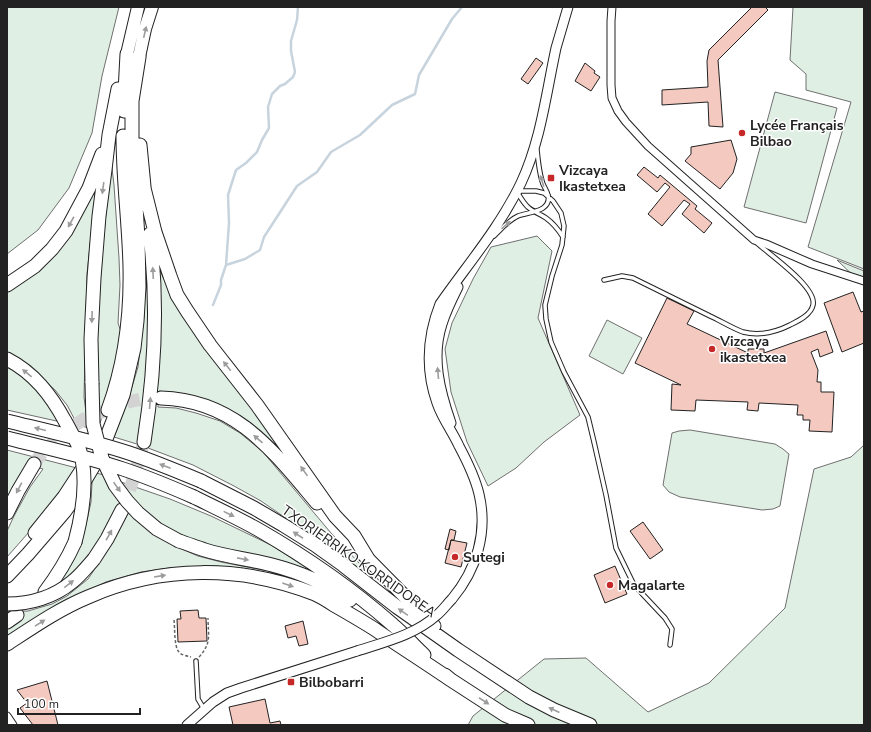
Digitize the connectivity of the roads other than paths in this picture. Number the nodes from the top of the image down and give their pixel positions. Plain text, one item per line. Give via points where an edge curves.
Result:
1 (138, 7) edge
2 (152, 7) edge
3 (568, 7) edge
4 (612, 7) edge
5 (133, 56) junction
6 (109, 135) junction
7 (537, 140) junction
8 (144, 188) junction
9 (516, 192) junction
10 (548, 196) junction
11 (535, 212) junction
12 (563, 237) junction
13 (754, 240) junction
14 (482, 246) junction
15 (604, 280) dead end
16 (864, 281) edge
17 (7, 285) edge
18 (7, 359) edge
19 (161, 398) tunnel mouth
20 (7, 421) edge
21 (7, 438) edge
22 (144, 442) tunnel mouth
23 (34, 464) tunnel mouth
24 (122, 510) tunnel mouth
25 (7, 513) edge
26 (368, 559) junction
27 (7, 564) edge
28 (7, 576) edge
29 (45, 592) dead end
30 (7, 604) edge
31 (7, 644) edge
32 (670, 645) dead end
33 (458, 650) junction
34 (422, 654) junction
35 (196, 661) road end
36 (451, 680) junction
37 (204, 709) junction
38 (7, 716) edge
39 (13, 725) edge
40 (187, 725) edge
41 (528, 725) edge
42 (590, 725) edge

1 - 5 main road
5 -> 2 main road
3 - 7 street via 556,48
4 - 13 street via 611,85 612,98 618,111 648,146
5 - 6 highway via 118,87
5 - 8 highway
5 - 27 highway via 123,114 123,164 130,266 123,357 112,399 92,453 64,496
5 - 28 highway via 132,142 139,287 134,348 123,394 99,456 75,497
6 -> 17 highway via 89,188 66,231 35,266
6 -> 34 highway, bridge via 99,216 91,339 93,424 102,458 115,485 138,513 157,529 179,541 206,550 271,565 317,581 372,615
7 - 9 street
10 -> 7 lane via 538,165
22 -> 8 highway via 153,371 154,327 152,252
26 -> 8 highway via 258,405 210,345 177,295 155,232
9 - 10 lane via 536,191
9 - 11 lane
9 - 14 street
10 - 11 lane via 544,207
10 - 12 lane via 561,213
11 - 12 lane via 553,223
14 -> 11 lane via 513,219
12 - 32 lane via 545,305 551,342 588,417 616,548 634,585 672,628
13 - 15 lane via 800,280 813,301 811,310 806,315 766,334 743,332 633,278 622,276
13 - 16 street via 812,264
14 - 37 street, bridge via 469,264 441,325 437,361 443,399 457,441 476,483 481,505 481,537 475,562 464,583 438,614 409,633 227,693
29 -> 18 highway, bridge via 63,567 75,542 83,505 82,461 77,444 45,389
26 -> 19 highway via 271,450 233,418 200,404
33 -> 20 highway, TXORIERRIKO KORRIDOREA, bridge via 314,545 220,490 128,453
21 -> 34 highway, TXORIERRIKO KORRIDOREA, bridge via 74,454 157,481 259,530 296,552 362,599
23 -> 25 highway
30 -> 24 highway, bridge via 23,604 54,594 73,582 94,559
26 - 33 highway
31 -> 36 highway via 61,610 108,588 161,575 211,572 252,576 316,595 356,617
42 -> 33 highway, TXORIERRIKO KORRIDOREA via 529,697
34 - 36 highway, TXORIERRIKO KORRIDOREA
35 - 37 lane via 198,699
36 -> 41 highway, TXORIERRIKO KORRIDOREA via 505,715
37 - 40 street
38 - 39 street

